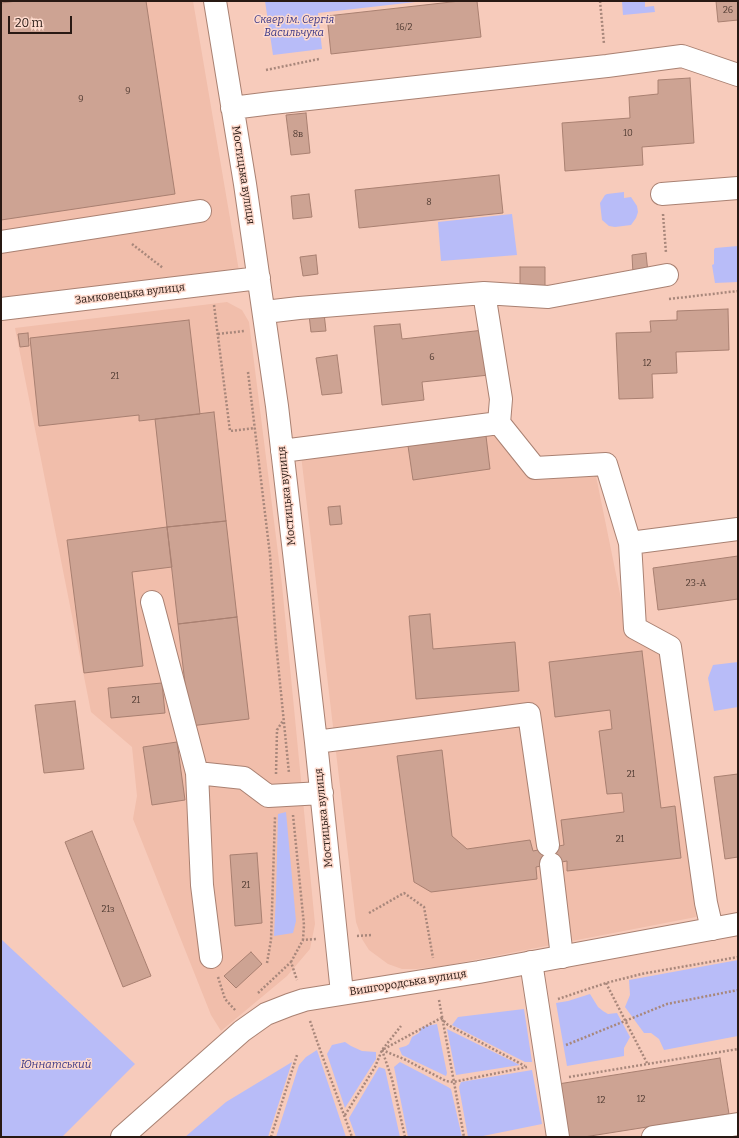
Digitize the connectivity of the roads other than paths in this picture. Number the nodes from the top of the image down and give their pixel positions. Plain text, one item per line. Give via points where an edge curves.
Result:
1 (215, 1) edge
2 (738, 75) edge
3 (232, 108) junction
4 (738, 188) edge
5 (662, 194) road end
6 (200, 211) dead end
7 (1, 242) edge
8 (667, 274) road end
9 (259, 278) junction
10 (484, 294) junction
11 (11, 308) edge
12 (265, 312) junction
13 (1, 315) edge
14 (499, 423) junction
15 (282, 451) junction
16 (738, 528) edge
17 (630, 543) junction
18 (152, 602) dead end
19 (316, 742) junction
20 (197, 773) junction
21 (322, 793) junction
22 (738, 924) edge
23 (712, 929) junction
24 (211, 957) road end
25 (562, 957) junction
26 (531, 962) junction
27 (342, 994) junction
28 (738, 1124) edge
29 (122, 1137) edge
30 (558, 1137) edge
31 (653, 1137) edge

1 - 3 street, Мостицька вулиця
2 - 3 street via 682,56
3 - 9 street, Мостицька вулиця
4 - 5 street
6 - 7 street
8 - 10 street via 548,297
9 - 11 street, Замковецька вулиця
9 - 12 street, Мостицька вулиця
10 - 12 street
10 - 14 street via 501,399
11 - 13 street, Замковецька вулиця
12 - 15 street, Мостицька вулиця
14 - 15 street
14 - 17 street via 535,468 606,464
15 - 19 street, Мостицька вулиця
16 - 17 street
17 - 23 street via 635,628 670,647 706,903
18 - 20 street
19 - 21 street, Мостицька вулиця
19 - 25 street via 528,714
20 - 21 street via 244,778 268,796
20 - 24 street via 202,885
21 - 27 street, Мостицька вулиця
22 - 23 street, Вишгородська вулиця
23 - 25 street, Вишгородська вулиця
25 - 26 street, Вишгородська вулиця
26 - 27 street, Вишгородська вулиця
26 - 30 street via 538,1005 542,1073
27 - 29 street, Вишгородська вулиця via 304,1000 266,1014 242,1030
28 - 31 street

